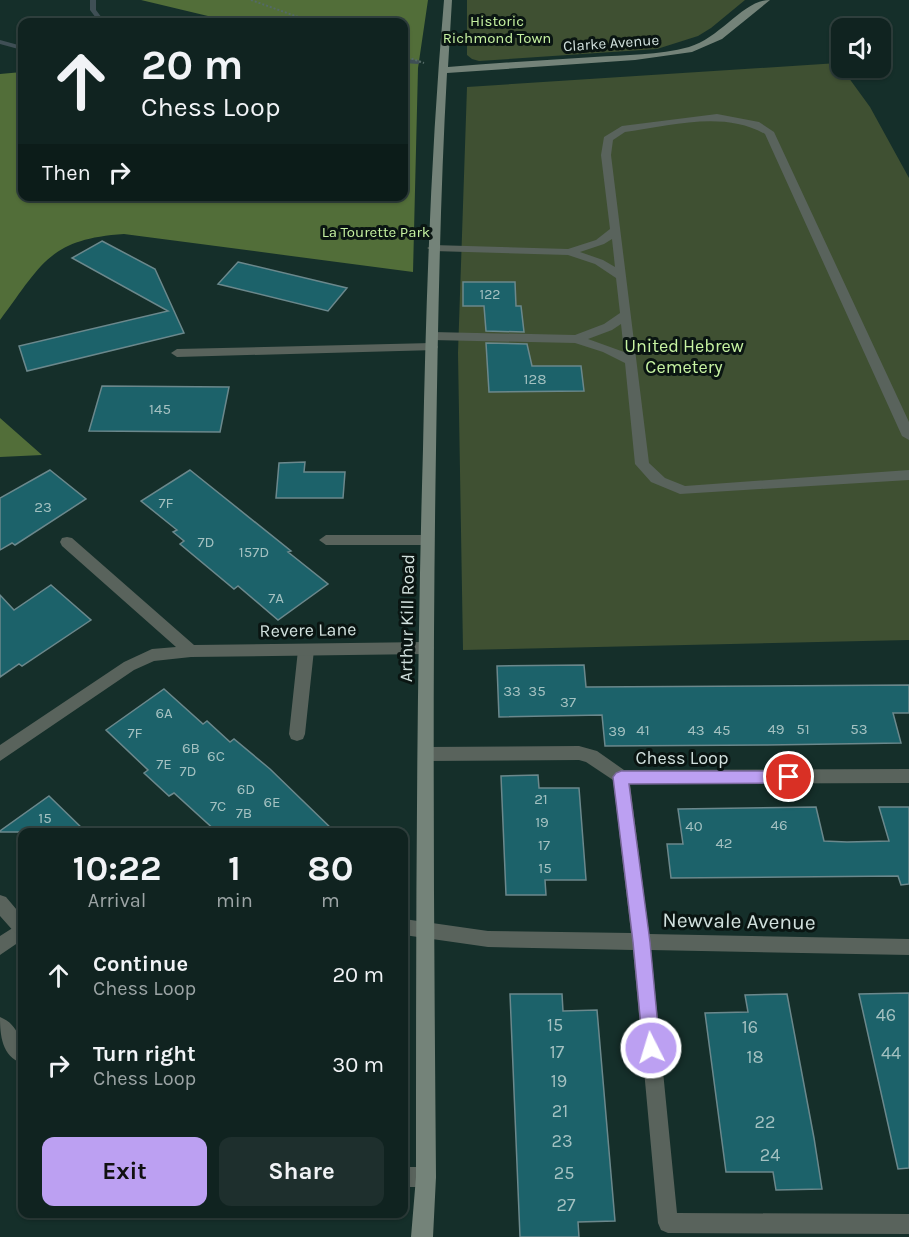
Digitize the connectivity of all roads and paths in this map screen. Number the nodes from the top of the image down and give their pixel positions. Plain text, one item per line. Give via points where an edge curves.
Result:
1 (251, 0) edge
2 (448, 0) edge
3 (766, 0) edge
4 (301, 18) edge
5 (442, 70) junction
6 (616, 230) junction
7 (433, 248) junction
8 (569, 252) junction
9 (622, 277) junction
10 (626, 314) junction
11 (576, 339) junction
12 (432, 341) junction
13 (177, 353) dead end
14 (631, 361) junction
15 (909, 436) edge
16 (909, 475) edge
17 (326, 540) dead end
18 (427, 540) junction
19 (68, 542) dead end
20 (426, 648) junction
21 (306, 650) junction
22 (191, 651) junction
23 (297, 734) dead end
24 (0, 754) edge
25 (426, 754) junction
26 (909, 776) edge
27 (621, 777) junction
28 (0, 903) edge
29 (18, 924) edge
30 (408, 928) edge
31 (425, 930) junction
32 (18, 932) edge
33 (642, 942) junction
34 (0, 947) edge
35 (909, 947) edge
36 (0, 1026) edge
37 (18, 1049) edge
38 (408, 1177) edge
39 (426, 1177) junction
40 (909, 1224) edge
41 (422, 1237) edge

1 - 4 path
2 - 5 street, Arthur Kill Road
3 - 5 street, Clarke Avenue via 719,37 692,50
5 - 7 street, Arthur Kill Road
6 - 8 street via 600,242
6 - 9 street
6 - 15 street via 606,155 608,139 622,129 717,117 755,124 769,132
7 - 8 street
7 - 12 street, Arthur Kill Road
8 - 9 street via 599,262
9 - 10 street
10 - 11 street via 608,327
10 - 14 street
11 - 12 street
11 - 14 street
12 - 13 street
12 - 18 street, Arthur Kill Road
14 - 16 street via 642,464 663,485 685,491
17 - 18 street
18 - 20 street, Arthur Kill Road
19 - 22 street
20 - 21 street, Revere Lane
20 - 25 street, Arthur Kill Road
21 - 22 street, Revere Lane
21 - 23 street
22 - 24 street, Revere Lane via 140,660
25 - 27 street via 579,753 591,756
25 - 31 street, Arthur Kill Road
26 - 27 street, Chess Loop
27 - 33 street, Chess Loop
28 - 29 street
30 - 31 street, Newvale Avenue
31 - 33 street, Newvale Avenue via 488,939
31 - 39 street, Arthur Kill Road
32 - 34 street
33 - 35 street, Newvale Avenue
33 - 40 street, Chess Loop via 668,1223
36 - 37 street
38 - 39 street
39 - 41 street, Arthur Kill Road

